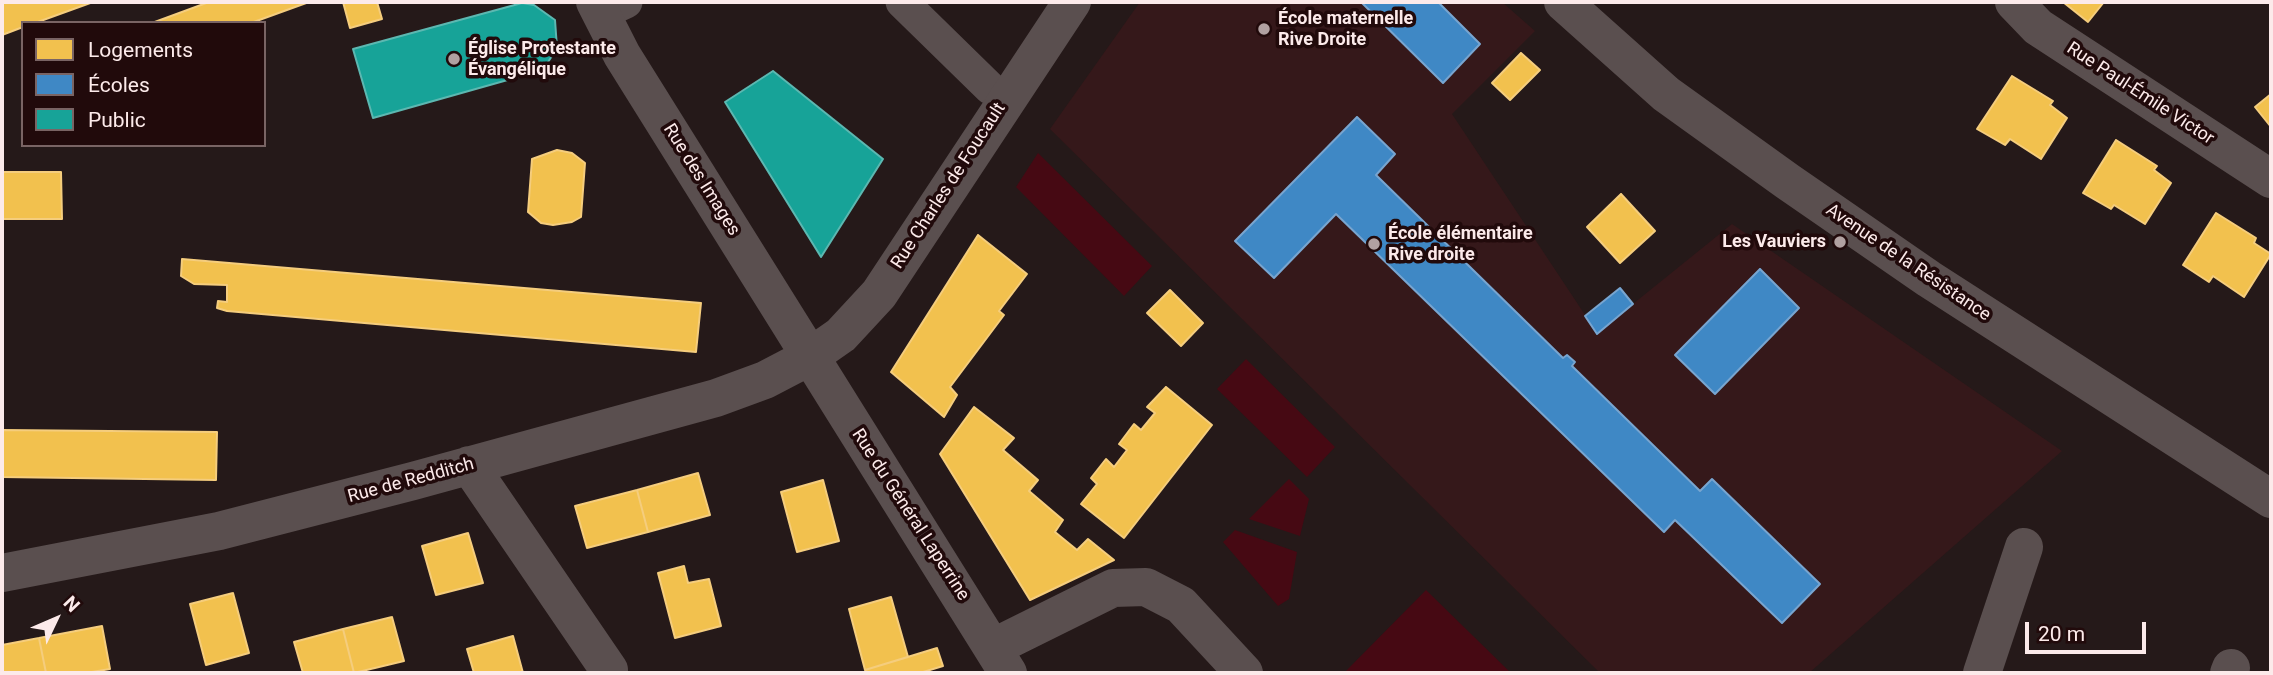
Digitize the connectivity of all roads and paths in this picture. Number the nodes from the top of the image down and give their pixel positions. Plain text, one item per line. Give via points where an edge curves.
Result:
1 (902, 2) edge
2 (1072, 2) edge
3 (1563, 2) edge
4 (2014, 2) edge
5 (607, 6) edge
6 (990, 88) dead end
7 (2271, 180) edge
8 (811, 356) junction
9 (469, 465) junction
10 (2271, 499) edge
11 (2024, 547) dead end
12 (2, 573) edge
13 (1001, 660) edge
14 (609, 670) dead end
15 (1244, 673) edge
16 (1982, 673) edge

1 - 6 street
2 - 8 street, Rue Charles de Foucault via 879,294 841,335
3 - 10 street, Avenue de la Résistance via 1666,94 1787,181 1929,279
4 - 7 street, Rue Paul-Émile Victor via 2038,27
5 - 8 street, Rue des Images via 622,55
8 - 9 street, Rue de Redditch via 716,398
8 - 13 street, Rue du Général Laperrine
9 - 12 street, Rue de Redditch via 219,531
9 - 14 street
11 - 16 street
13 - 15 street via 1113,589 1146,587 1181,605

